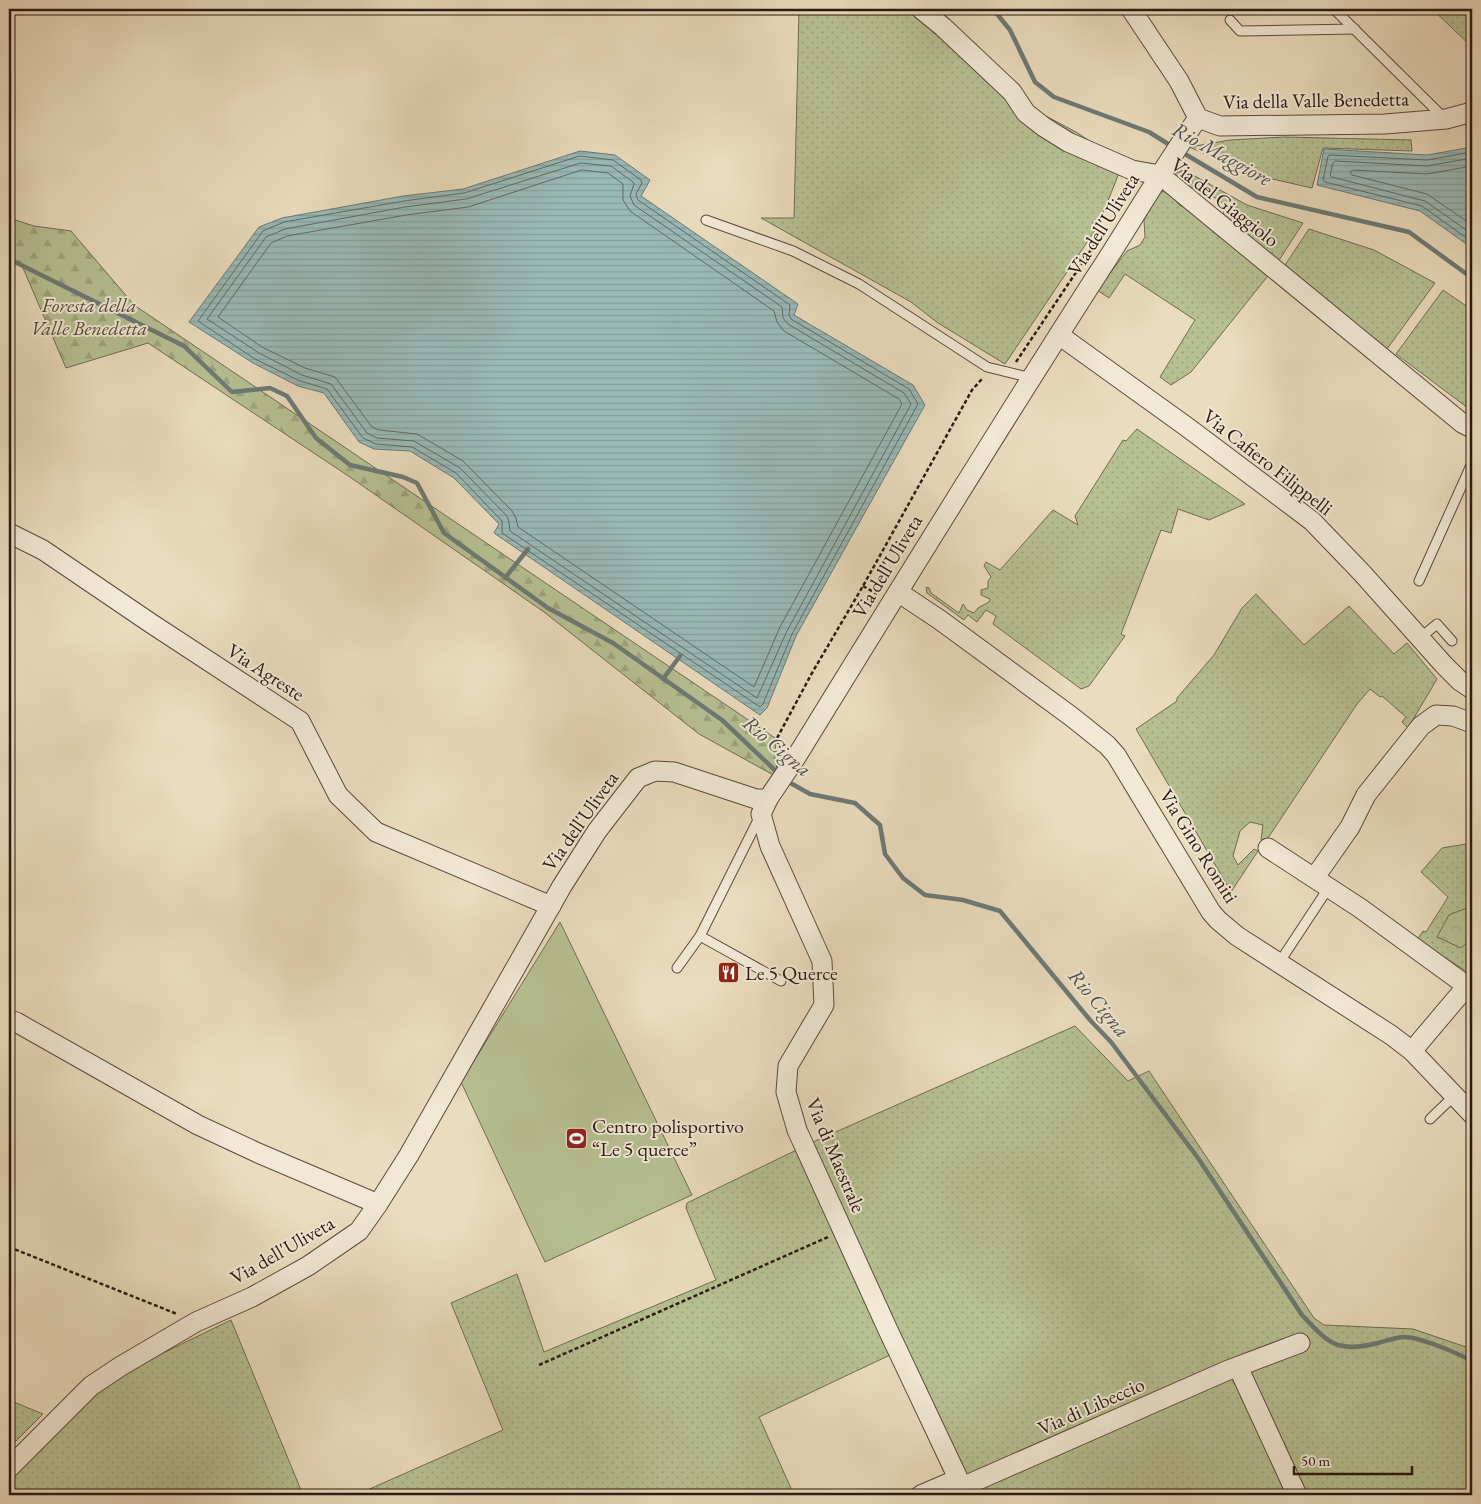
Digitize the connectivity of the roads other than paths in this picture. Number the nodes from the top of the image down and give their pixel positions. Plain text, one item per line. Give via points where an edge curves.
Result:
1 (921, 9) edge
2 (1132, 9) edge
3 (1334, 9) edge
4 (1230, 20) dead end
5 (1355, 29) junction
6 (1472, 112) edge
7 (1198, 118) junction
8 (1446, 119) junction
9 (1163, 169) junction
10 (706, 220) dead end
11 (1059, 335) junction
12 (1032, 378) junction
13 (1472, 428) edge
14 (1472, 463) edge
15 (9, 533) edge
16 (1419, 580) dead end
17 (898, 592) junction
18 (1420, 638) junction
19 (1452, 641) dead end
20 (1472, 689) edge
21 (1472, 723) edge
22 (768, 800) junction
23 (1268, 848) dead end
24 (1322, 882) junction
25 (551, 906) junction
26 (700, 936) junction
27 (1279, 963) junction
28 (677, 968) dead end
29 (782, 981) dead end
30 (1470, 988) edge
31 (9, 1020) edge
32 (1412, 1051) junction
33 (1454, 1096) junction
34 (1472, 1114) edge
35 (1430, 1119) dead end
36 (378, 1204) junction
37 (1300, 1343) dead end
38 (1238, 1367) junction
39 (9, 1468) edge
40 (962, 1487) edge
41 (921, 1495) edge
42 (1297, 1495) edge

1 - 9 street, Via del Giaggiolo via 1012,92 1026,113 1044,127 1068,142 1132,170
2 - 7 street, Via della Valle Benedetta via 1179,81
3 - 5 lane
4 - 5 lane via 1240,31
5 - 8 lane
6 - 8 street, Via della Valle Benedetta
7 - 8 street, Via della Valle Benedetta via 1220,126 1385,124
7 - 9 street, Via dell'Uliveta
9 - 11 street, Via dell'Uliveta
9 - 13 street, Via del Giaggiolo via 1462,423
10 - 12 lane via 793,251 859,284 987,367
11 - 12 street, Via dell'Uliveta
11 - 18 street, Via Cafiero Filippelli via 1312,521
12 - 17 street, Via dell'Uliveta
14 - 16 lane
15 - 25 street, Via Agreste via 43,550 300,721 338,795 376,832
17 - 22 street, Via dell'Uliveta
17 - 27 street, Via Gino Romiti via 1107,745 1211,912 1237,936
18 - 19 lane via 1437,624
18 - 20 street, Via Cafiero Filippelli via 1460,681
21 - 24 street via 1453,716 1436,715 1421,726 1366,795
22 - 25 street, Via dell'Uliveta via 674,772 655,771 642,776 597,831
22 - 26 lane
22 - 40 street, Via di Maestrale via 770,846 822,961 824,1005 788,1066 786,1092 797,1130
23 - 24 street
24 - 27 lane
24 - 30 street
25 - 36 street, Via dell'Uliveta
26 - 28 lane
26 - 29 lane
27 - 32 street, Via Gino Romiti
30 - 32 street
31 - 36 street via 198,1124
32 - 33 street, Via Gino Romiti
33 - 34 street, Via Gino Romiti
33 - 35 lane
36 - 39 street, Via dell'Uliveta via 359,1231 308,1266 196,1322 91,1386
37 - 38 street, Via di Libeccio
38 - 40 street, Via di Libeccio
38 - 42 street
40 - 41 street, Via di Libeccio

